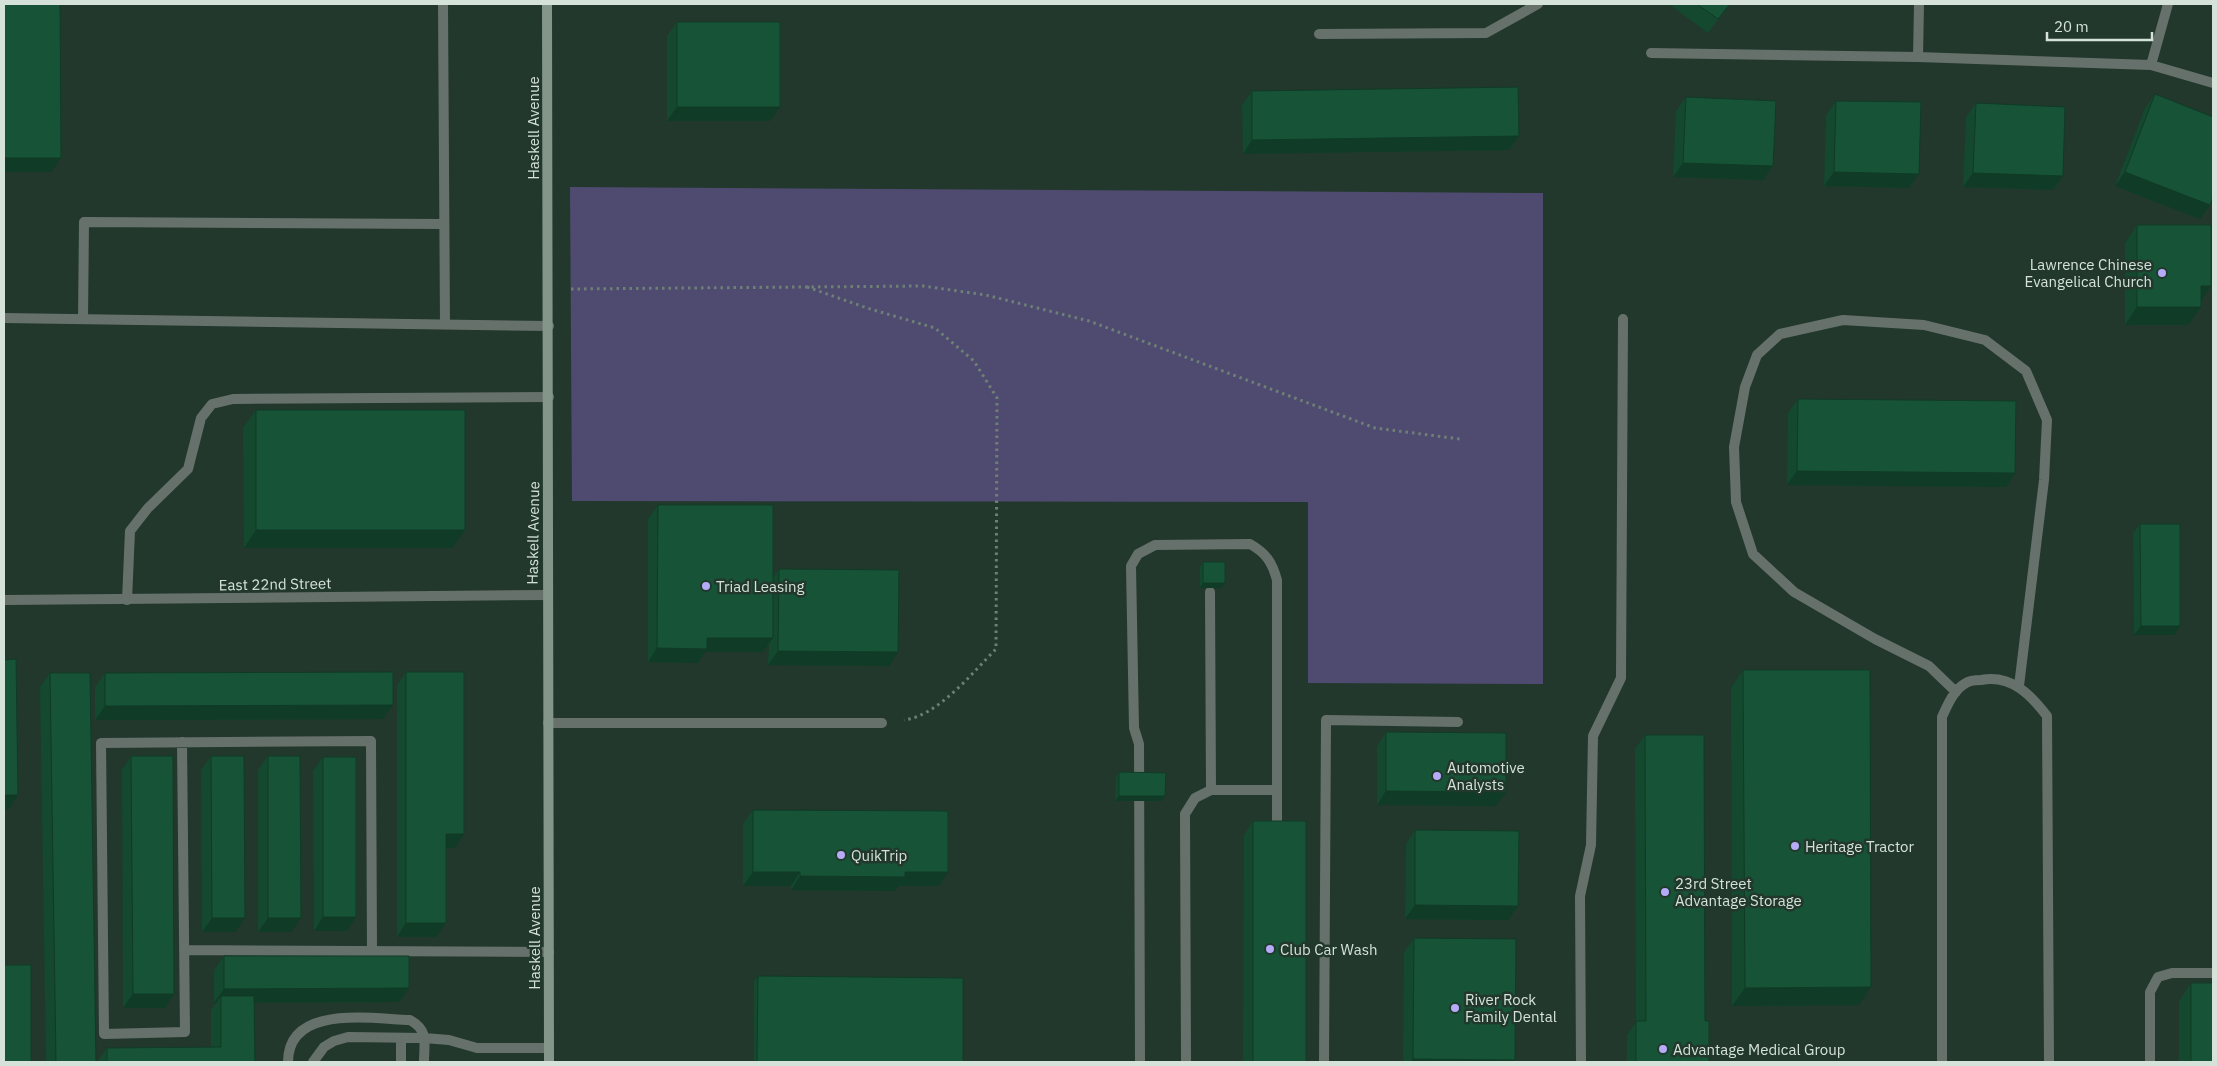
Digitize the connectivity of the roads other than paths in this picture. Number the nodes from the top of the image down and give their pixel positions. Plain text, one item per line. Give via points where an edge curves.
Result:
1 (444, 4) edge
2 (547, 4) edge
3 (1538, 4) edge
4 (1919, 4) edge
5 (2168, 4) edge
6 (1319, 34) dead end
7 (1651, 53) dead end
8 (1918, 57) junction
9 (2151, 65) junction
10 (2213, 83) edge
11 (444, 224) junction
12 (4, 318) edge
13 (83, 319) junction
14 (1623, 319) dead end
15 (445, 324) junction
16 (549, 326) junction
17 (549, 397) junction
18 (1210, 592) edge
19 (547, 595) junction
20 (4, 600) edge
21 (127, 600) junction
22 (2019, 686) junction
23 (1956, 692) junction
24 (1458, 722) dead end
25 (548, 723) junction
26 (882, 723) road end
27 (182, 742) junction
28 (1211, 790) junction
29 (1277, 790) junction
30 (1277, 835) edge
31 (184, 950) junction
32 (372, 950) junction
33 (549, 952) junction
34 (2213, 973) edge
35 (401, 1038) junction
36 (424, 1038) junction
37 (549, 1048) junction
38 (288, 1062) edge
39 (313, 1062) edge
40 (401, 1062) edge
41 (424, 1062) edge
42 (549, 1062) edge
43 (1140, 1062) edge
44 (1186, 1062) edge
45 (1324, 1062) edge
46 (1581, 1062) edge
47 (1942, 1062) edge
48 (2050, 1062) edge
49 (2150, 1062) edge

1 - 11 street
2 - 16 main road, Haskell Avenue
3 - 6 street via 1486,33
4 - 8 street
5 - 9 street
7 - 8 street
8 - 9 street
9 - 10 street
11 - 13 street via 84,222
11 - 15 street
12 - 13 street
13 - 15 street
14 - 46 street via 1621,678 1593,736 1591,845 1580,896
15 - 16 street
16 - 17 main road, Haskell Avenue
17 - 19 main road, Haskell Avenue
17 - 21 street via 233,399 212,404 200,418 188,469 148,508 130,532
18 - 28 street
19 - 21 street, East 22nd Street
19 - 25 main road, Haskell Avenue
20 - 21 street, East 22nd Street
22 - 23 street via 1992,677 1966,683
22 - 23 street via 2044,480 2047,420 2026,371 1985,340 1924,325 1843,320 1780,334 1757,355 1745,387 1734,447 1736,502 1753,554 1794,592 1875,639 1930,666
22 - 48 street via 2048,716
23 - 47 street via 1942,718
24 - 45 street via 1326,720
25 - 26 street
25 - 33 main road, Haskell Avenue
27 - 31 street
27 - 31 street via 101,743 104,1034 185,1032
27 - 32 street via 371,741
28 - 29 street
28 - 44 street via 1195,798 1186,814
29 - 30 street
29 - 43 street via 1277,580 1273,565 1263,552 1250,544 1155,545 1138,554 1131,566 1134,728 1139,744
31 - 32 street
32 - 33 street
33 - 37 main road, Haskell Avenue
34 - 49 street via 2172,973 2158,977 2150,992
35 - 36 street
35 - 39 street via 348,1037 324,1047
35 - 40 street
36 - 37 street via 449,1040 477,1048
36 - 38 street via 420,1026 410,1020 335,1018 302,1029 291,1041
36 - 41 street
37 - 42 main road, Haskell Avenue

